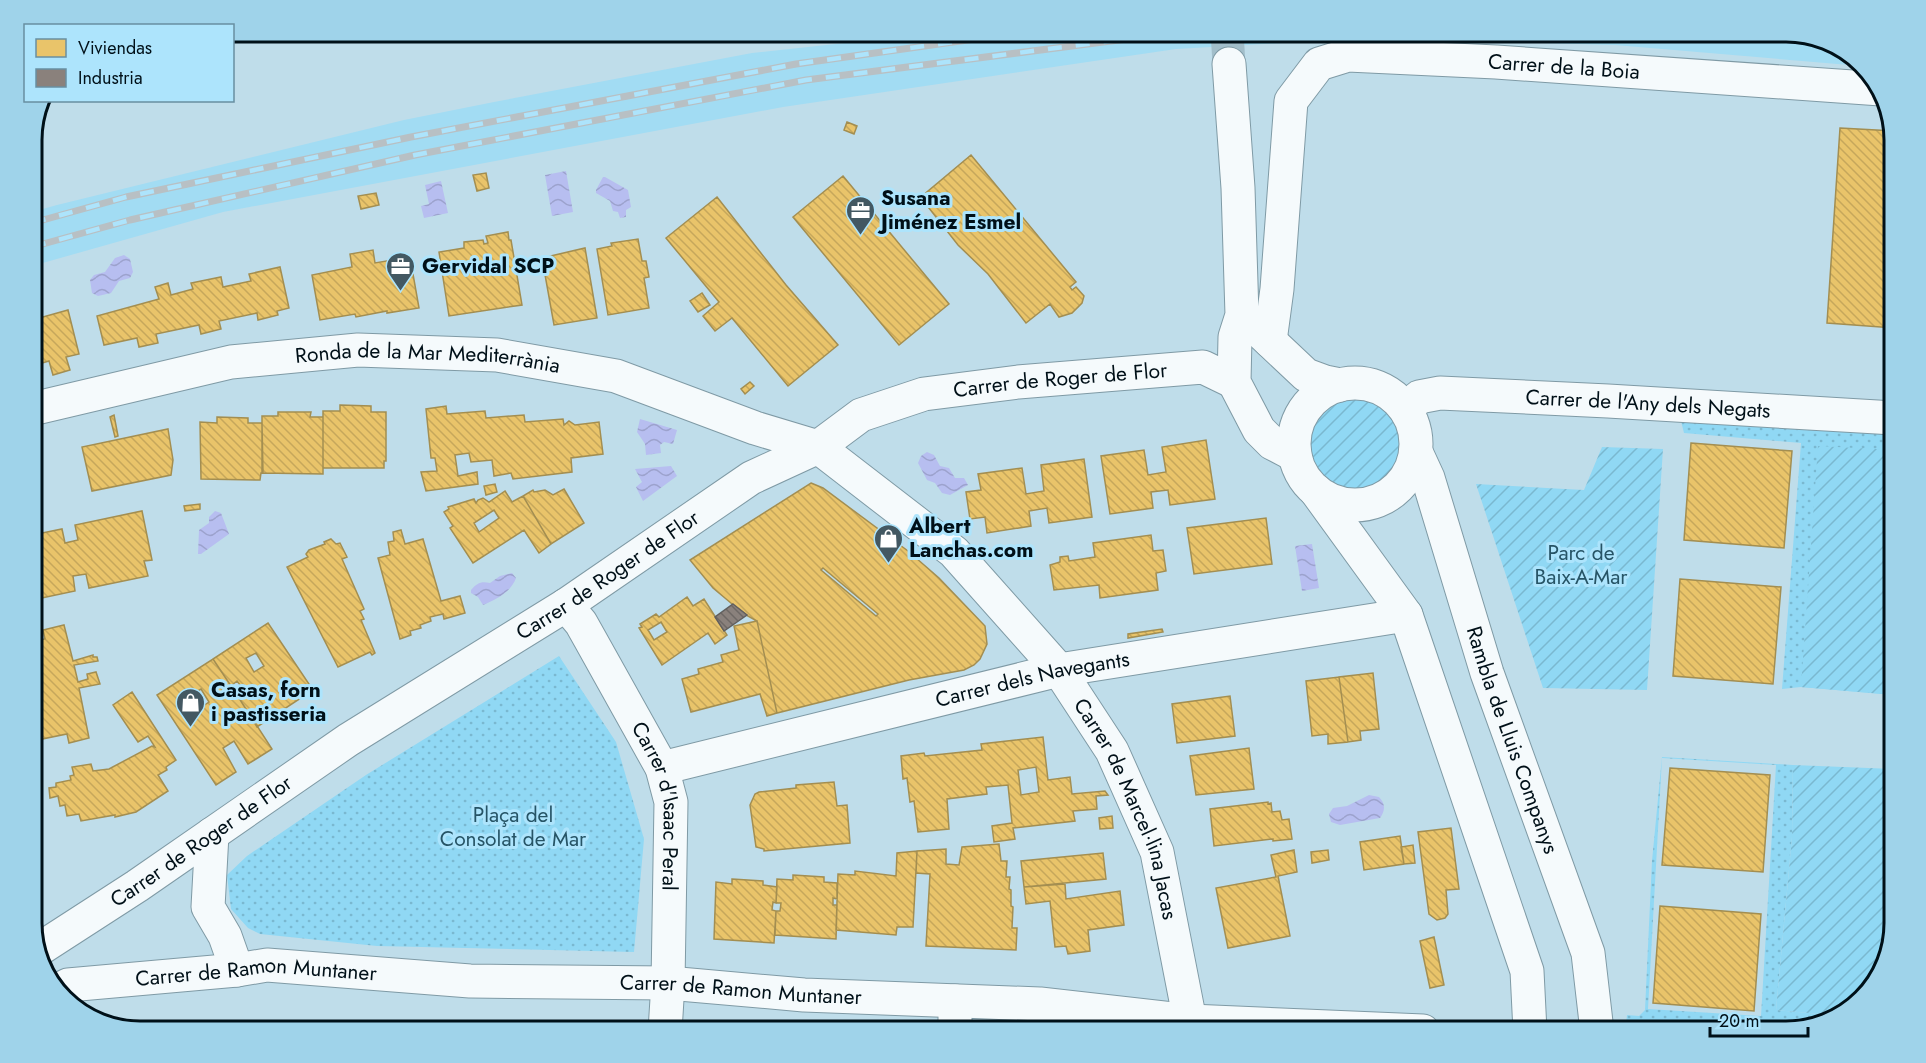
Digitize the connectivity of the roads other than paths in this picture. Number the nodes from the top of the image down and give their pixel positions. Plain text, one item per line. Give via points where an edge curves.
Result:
1 (1229, 64) tunnel mouth
2 (1869, 88) edge
3 (1242, 315) junction
4 (1270, 341) junction
5 (1234, 382) junction
6 (1340, 385) junction
7 (42, 407) edge
8 (1406, 410) junction
9 (1884, 417) edge
10 (818, 447) junction
11 (1416, 452) junction
12 (1295, 455) junction
13 (1316, 491) junction
14 (566, 605) junction
15 (1406, 615) junction
16 (1059, 670) junction
17 (662, 768) junction
18 (212, 834) junction
19 (45, 946) edge
20 (237, 970) junction
21 (668, 983) junction
22 (65, 986) edge
23 (955, 1016) edge
24 (666, 1021) edge
25 (1151, 1021) edge
26 (1189, 1021) edge
27 (1529, 1021) edge
28 (1595, 1021) edge

1 - 3 street
2 - 4 street, Carrer de la Boia via 1394,57 1348,55 1318,63 1291,100
3 - 4 street
3 - 5 street via 1236,337
4 - 6 street via 1306,375
5 - 10 street, Carrer de Roger de Flor via 1203,367 924,394 861,415
5 - 12 street via 1259,430 1272,443
6 - 8 street via 1377,387
6 - 12 street via 1320,394 1304,411 1295,432
7 - 10 street, Ronda de la Mar Mediterrània via 231,362 358,350 496,355 616,376
8 - 9 street, Carrer de l'Any dels Negats via 1419,396 1440,393
8 - 11 street via 1413,423
10 - 14 street, Carrer de Roger de Flor via 751,478
10 - 16 street, Carrer de Marcel·lina Jacas via 954,552
11 - 13 street via 1401,485 1369,504 1332,501
11 - 28 street, Rambla de Lluis Companys via 1428,478 1487,673 1588,953
12 - 13 street via 1299,468
13 - 15 street
14 - 17 street, Carrer d'Isaac Peral via 590,639
14 - 18 street, Carrer de Roger de Flor via 348,740
15 - 16 street, Carrer dels Navegants
15 - 27 street via 1527,971
16 - 17 street, Carrer dels Navegants
16 - 26 street, Carrer de Marcel·lina Jacas via 1112,751 1157,852
17 - 21 street, Carrer d'Isaac Peral via 671,802
18 - 19 street, Carrer de Roger de Flor
18 - 20 street via 208,907 225,936
20 - 21 street, Carrer de Ramon Muntaner via 267,965 470,981
20 - 22 street, Carrer de Ramon Muntaner
21 - 23 street, Carrer de Ramon Muntaner via 804,994
21 - 24 street, Carrer d'Isaac Peral
23 - 25 street, Carrer de Ramon Muntaner via 1040,1004

